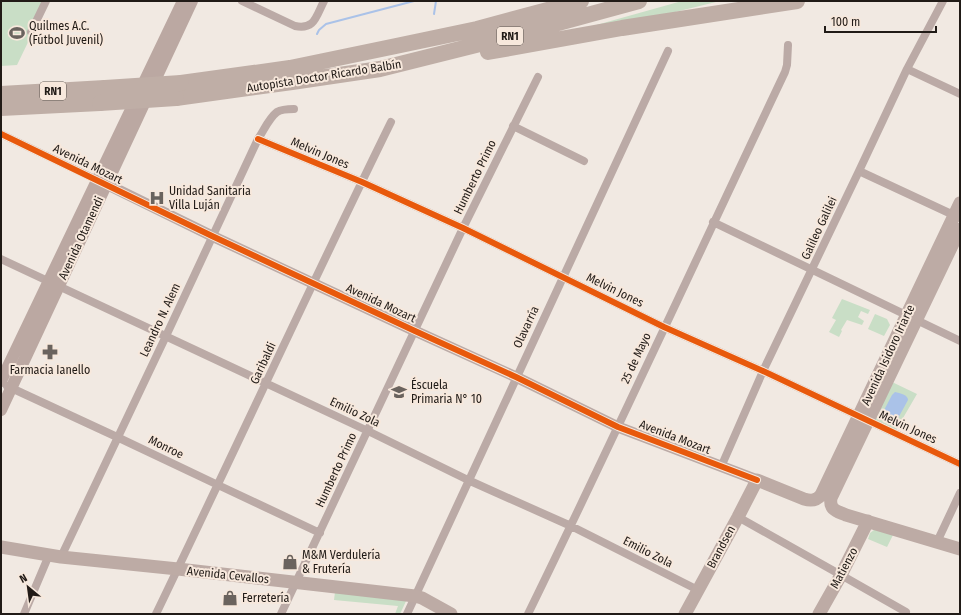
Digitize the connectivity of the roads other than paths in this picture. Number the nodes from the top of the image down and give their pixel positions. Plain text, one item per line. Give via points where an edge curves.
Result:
1 (46, 1) edge
2 (183, 1) edge
3 (192, 1) edge
4 (242, 1) edge
5 (324, 1) edge
6 (557, 1) edge
7 (581, 1) edge
8 (639, 1) edge
9 (798, 1) edge
10 (943, 1) edge
11 (476, 29) junction
12 (31, 32) dead end
13 (788, 45) dead end
14 (668, 51) dead end
15 (380, 69) junction
16 (907, 69) junction
17 (538, 77) dead end
18 (178, 90) junction
19 (1, 94) edge
20 (960, 94) edge
21 (103, 95) junction
22 (1, 108) edge
23 (294, 109) dead end
24 (391, 122) dead end
25 (513, 126) junction
26 (1, 134) edge
27 (258, 139) junction
28 (584, 161) dead end
29 (859, 171) junction
30 (102, 182) junction
31 (362, 182) junction
32 (960, 203) edge
33 (957, 217) edge
34 (713, 222) junction
35 (464, 228) junction
36 (960, 229) edge
37 (212, 236) junction
38 (1, 258) edge
39 (812, 270) junction
40 (563, 277) junction
41 (314, 283) junction
42 (54, 284) junction
43 (912, 318) junction
44 (664, 327) junction
45 (415, 331) junction
46 (166, 336) junction
47 (960, 341) edge
48 (763, 371) junction
49 (516, 377) junction
50 (4, 384) edge
51 (266, 384) junction
52 (1, 410) edge
53 (864, 419) junction
54 (618, 427) junction
55 (368, 431) junction
56 (117, 437) junction
57 (960, 464) edge
58 (721, 467) junction
59 (468, 480) junction
60 (757, 480) junction
61 (218, 485) junction
62 (960, 493) edge
63 (810, 501) joint
64 (738, 517) junction
65 (868, 521) junction
66 (571, 526) junction
67 (320, 533) junction
68 (937, 542) junction
69 (1, 547) edge
70 (960, 549) edge
71 (55, 556) junction
72 (178, 569) junction
73 (841, 575) junction
74 (296, 582) junction
75 (698, 590) junction
76 (415, 596) junction
77 (906, 612) dead end
78 (24, 614) edge
79 (156, 614) edge
80 (281, 614) edge
81 (406, 614) edge
82 (450, 614) edge
83 (528, 614) edge
84 (686, 614) edge
85 (819, 614) edge

1 - 12 street
2 - 30 main road, Avenida Otamendi
3 - 30 main road, Avenida Otamendi
4 - 5 street via 302,27 313,22
6 - 11 highway
7 - 11 highway, Autopista Doctor Ricardo Balbín / RN1
8 - 15 highway, Autopista Doctor Ricardo Balbín / RN1
9 - 15 highway
10 - 16 street, Galileo Galilei
11 - 18 highway, Autopista Doctor Ricardo Balbín / RN1
13 - 34 street, 25 de Mayo via 785,72
14 - 40 street, Olavarría
15 - 18 highway, Autopista Doctor Ricardo Balbín / RN1 via 284,83
16 - 20 street
16 - 29 street, Galileo Galilei
17 - 25 street, Humberto Primo
18 - 21 highway, Autopista Doctor Ricardo Balbín / RN1, bridge
19 - 21 highway, Autopista Doctor Ricardo Balbín / RN1
21 - 22 highway, Autopista Doctor Ricardo Balbín / RN1
23 - 27 street, Leandro N. Alem via 278,112
24 - 31 street, Garibaldi
25 - 28 street
25 - 35 street, Humberto Primo
26 - 30 street, Avenida Mozart
27 - 31 street, Melvin Jones
27 - 37 street, Leandro N. Alem
29 - 33 street
29 - 39 street, Galileo Galilei
30 - 37 street, Avenida Mozart
30 - 42 main road, Avenida Otamendi
31 - 35 street, Melvin Jones
31 - 41 street, Garibaldi
32 - 33 main road, Avenida Isidoro Iriarte
33 - 43 main road, Avenida Isidoro Iriarte
34 - 39 street
34 - 44 street, 25 de Mayo
35 - 40 street, Melvin Jones
35 - 45 street, Humberto Primo
36 - 43 main road, Avenida Isidoro Iriarte
37 - 41 street, Avenida Mozart
37 - 46 street, Leandro N. Alem
38 - 42 street, Emilio Zola
39 - 43 street
39 - 48 street, Galileo Galilei
40 - 44 street, Melvin Jones
40 - 49 street, Olavarría
41 - 45 street, Avenida Mozart
41 - 51 street, Garibaldi
42 - 46 street, Emilio Zola
42 - 50 main road, Avenida Otamendi
43 - 47 street
43 - 53 main road, Avenida Isidoro Iriarte
44 - 48 street, Melvin Jones
44 - 54 street, 25 de Mayo
45 - 49 street, Avenida Mozart
45 - 55 street, Humberto Primo
46 - 51 street, Emilio Zola
46 - 56 street, Leandro N. Alem
48 - 53 street, Melvin Jones
48 - 58 street, Galileo Galilei
49 - 54 street, Avenida Mozart
49 - 59 street, Olavarría
50 - 52 main road, Avenida Otamendi
50 - 56 street, Monroe
51 - 55 street, Emilio Zola
51 - 61 street, Garibaldi
53 - 57 street, Melvin Jones
53 - 63 main road, Avenida Isidoro Iriarte via 821,494 817,499
53 - 65 main road, Avenida Isidoro Iriarte via 831,498 831,504 835,510
54 - 58 street, Avenida Mozart
54 - 66 street, 25 de Mayo
55 - 59 street, Emilio Zola
55 - 67 street, Humberto Primo
56 - 61 street, Monroe
56 - 71 street, Leandro N. Alem
58 - 60 street, Avenida Mozart
59 - 66 street, Emilio Zola
59 - 76 street, Olavarría
60 - 63 main road, Avenida Mozart
60 - 64 main road, Brandsen
61 - 67 street, Monroe
61 - 72 street, Garibaldi
62 - 68 street
64 - 73 street
64 - 75 main road, Brandsen
65 - 68 main road
65 - 73 main road, Matienzo
66 - 75 street, Emilio Zola
66 - 83 street, 25 de Mayo
67 - 74 street, Humberto Primo
68 - 70 main road
69 - 71 main road, Avenida Cevallos
71 - 72 main road, Avenida Cevallos
71 - 78 street, Leandro N. Alem
72 - 74 main road, Avenida Cevallos
72 - 79 street, Garibaldi
73 - 77 street
73 - 85 main road, Matienzo
74 - 76 main road, Avenida Cevallos
74 - 80 street, Humberto Primo
75 - 84 main road, Brandsen
76 - 81 street, Olavarría
76 - 82 main road, Avenida Cevallos

